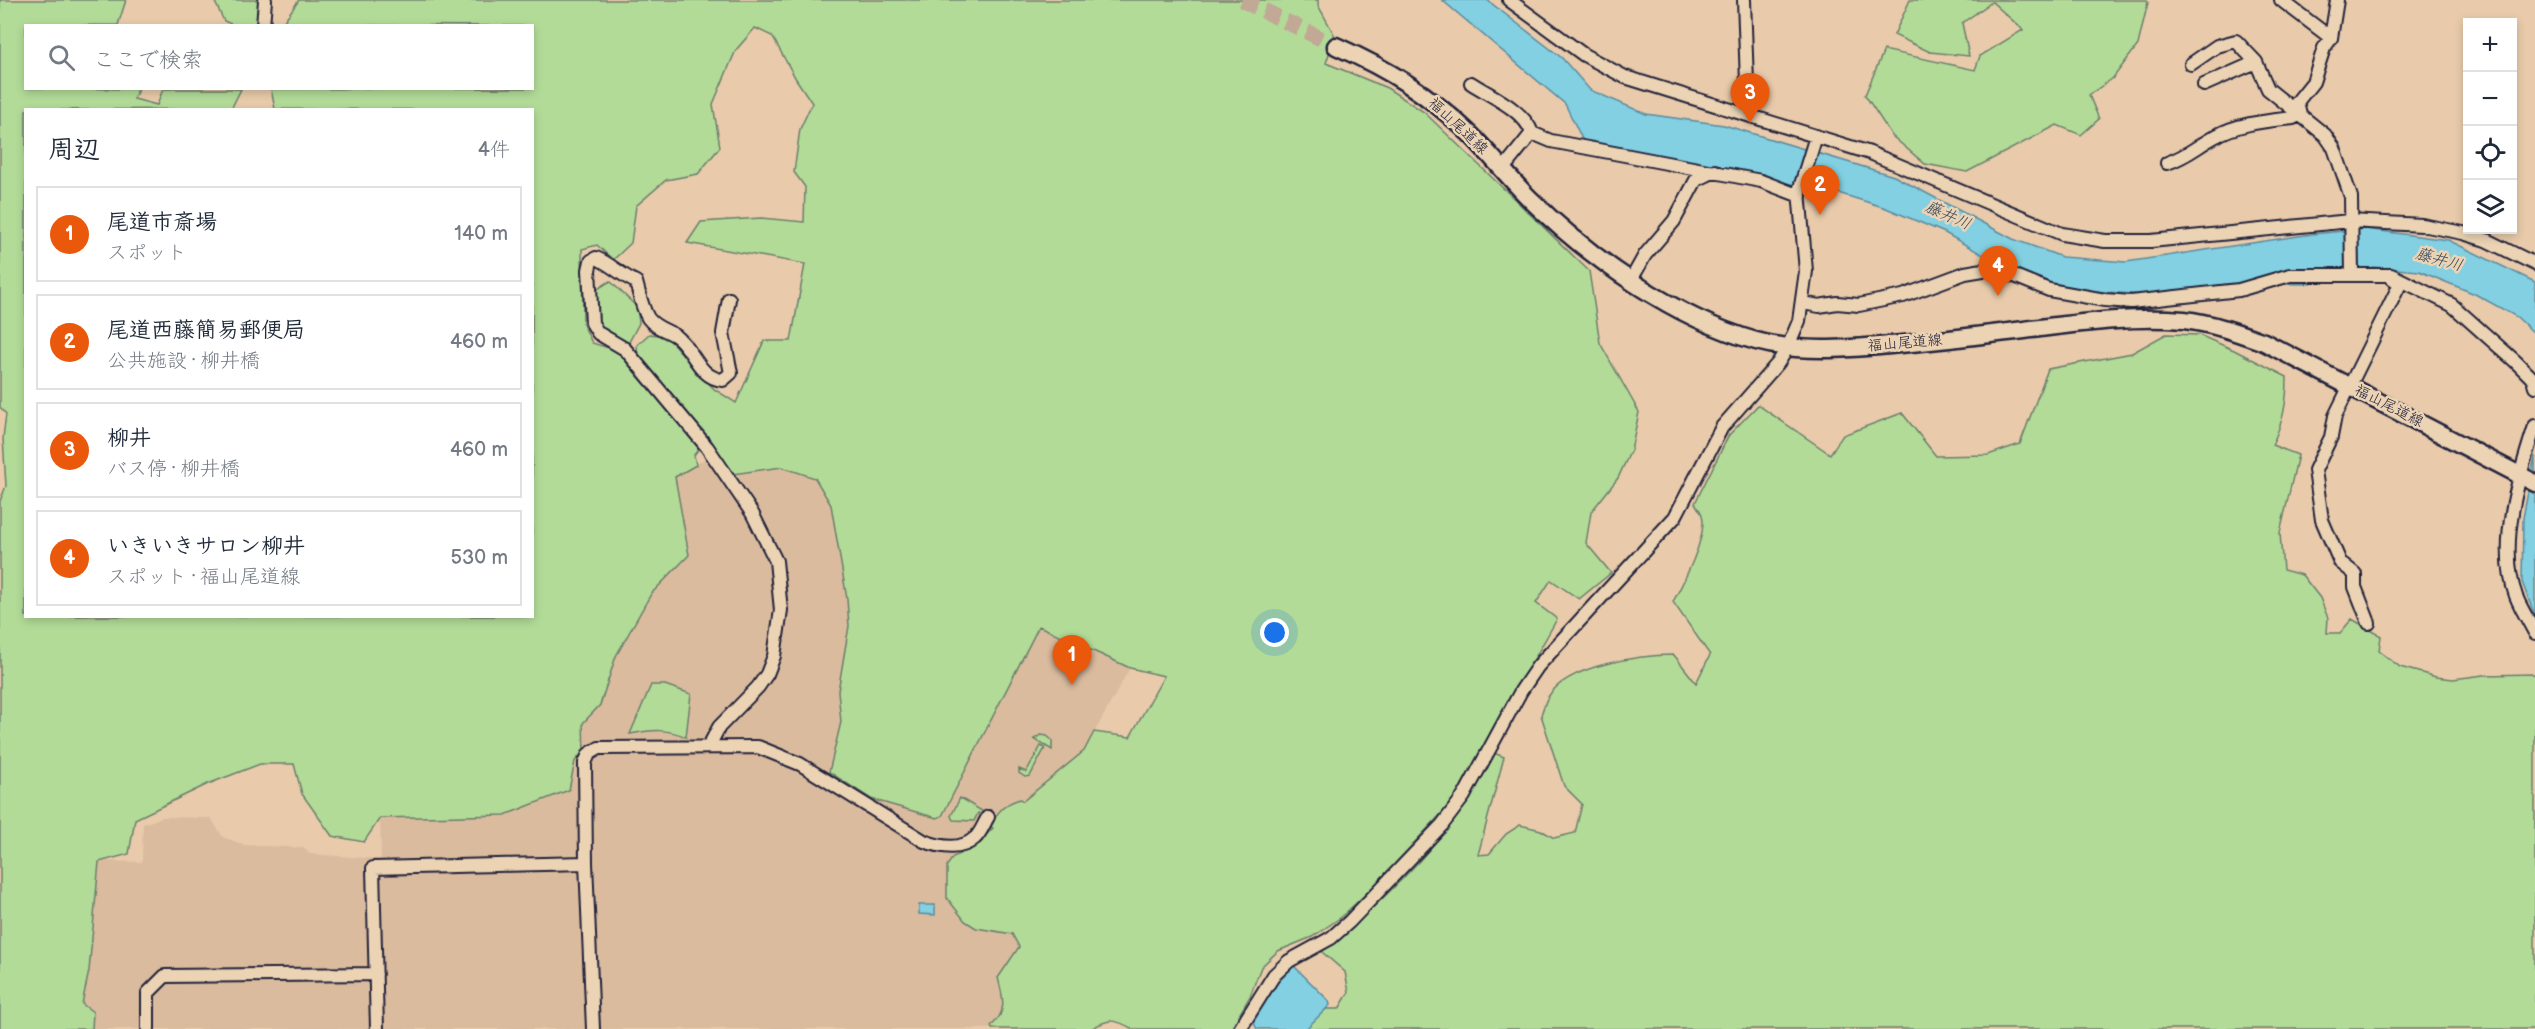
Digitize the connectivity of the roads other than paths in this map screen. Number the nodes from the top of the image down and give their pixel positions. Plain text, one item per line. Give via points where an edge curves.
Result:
1 (265, 0) edge
2 (1509, 0) edge
3 (1743, 0) edge
4 (2281, 0) edge
5 (2337, 0) edge
6 (263, 24) edge
7 (2331, 38) junction
8 (1336, 46) tunnel mouth
9 (2256, 62) junction
10 (2191, 64) dead end
11 (1471, 83) dead end
12 (2204, 85) dead end
13 (1744, 114) junction
14 (2300, 114) junction
15 (1532, 133) junction
16 (1816, 136) junction
17 (2167, 163) dead end
18 (1503, 169) junction
19 (1715, 171) junction
20 (1800, 191) junction
21 (2350, 220) junction
22 (2535, 264) edge
23 (2352, 275) junction
24 (2391, 275) junction
25 (1631, 280) junction
26 (729, 299) dead end
27 (2131, 302) junction
28 (1803, 303) junction
29 (2114, 319) junction
30 (1788, 347) junction
31 (2349, 386) junction
32 (2535, 386) edge
33 (2535, 426) edge
34 (2526, 478) edge
35 (2369, 623) dead end
36 (2535, 633) edge
37 (709, 746) junction
38 (988, 817) dead end
39 (586, 863) junction
40 (376, 974) junction
41 (148, 1029) edge
42 (377, 1029) edge
43 (593, 1029) edge
44 (1240, 1029) edge

1 - 6 street
2 - 13 street via 1584,55 1625,77
3 - 13 street via 1747,82
4 - 7 street
5 - 7 street
7 - 14 street via 2313,82 2297,102
8 - 18 main road, 福山尾道線 via 1381,66 1434,102
9 - 10 street via 2236,41 2217,46
9 - 12 street
9 - 14 street via 2268,89
11 - 15 street via 1517,113
13 - 16 street
14 - 17 street via 2234,128 2187,156
14 - 21 street via 2334,148 2351,197
15 - 18 street
15 - 19 street via 1551,141
16 - 20 street
16 - 21 street via 1870,153 2062,234 2151,240
18 - 25 main road, 福山尾道線 via 1529,199 1576,240
19 - 20 street
19 - 25 street via 1696,180 1674,221 1645,255
20 - 28 street via 1806,271
21 - 22 street via 2422,225 2463,233
21 - 23 street
23 - 24 street
23 - 27 street via 2290,275 2239,290
24 - 31 street via 2400,284
24 - 32 street via 2452,305 2516,361
25 - 30 main road, 福山尾道線 via 1716,327
26 - 37 street via 723,333 731,373 723,380 713,380 678,337 648,319 636,282 621,276 603,260 591,261 592,323 598,333 625,350 707,447 752,513 776,561 781,610 774,656 758,687 719,727
27 - 28 street via 2049,290 1995,268 1965,273 1903,296 1859,305
27 - 29 street
28 - 30 street
29 - 30 main road, 福山尾道線 via 1837,350
29 - 31 main road, 福山尾道線 via 2186,320 2225,329 2264,342
30 - 44 street via 1722,426 1675,517 1538,666 1464,796 1442,825 1349,922 1331,938 1288,961 1274,975
31 - 34 main road, 福山尾道線
31 - 35 street via 2315,470 2322,520 2340,562 2355,574 2355,587
33 - 34 street
34 - 36 street via 2510,528 2510,564 2516,595
37 - 38 street via 758,747 800,764 939,847 962,844 976,837
37 - 39 street via 599,748 589,754 585,762
39 - 40 street via 374,868
39 - 43 street
40 - 41 street via 165,976 148,993
40 - 42 street

